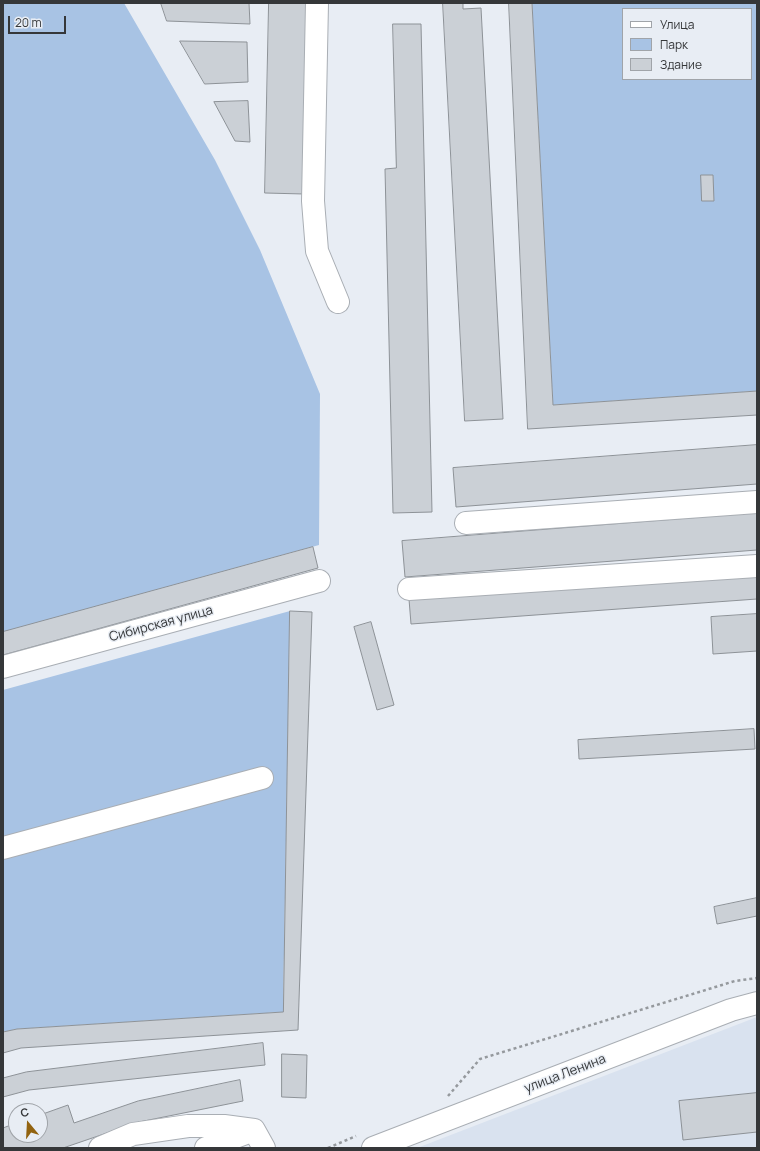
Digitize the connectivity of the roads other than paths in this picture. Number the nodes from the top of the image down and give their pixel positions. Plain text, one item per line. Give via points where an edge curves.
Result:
1 (317, 3) edge
2 (338, 302) dead end
3 (757, 502) edge
4 (466, 523) dead end
5 (757, 566) edge
6 (319, 580) dead end
7 (409, 589) dead end
8 (3, 667) edge
9 (262, 778) dead end
10 (3, 848) edge
11 (757, 1003) edge
12 (259, 1139) edge
13 (368, 1141) edge
14 (100, 1148) edge
15 (206, 1148) edge

1 - 2 main road via 314,208 317,251
3 - 4 main road
5 - 7 main road
6 - 8 main road, Сибирская улица
9 - 10 main road
11 - 13 main road, улица Ленина via 731,1010
12 - 14 main road via 224,1126 188,1126 133,1134
12 - 15 main road

